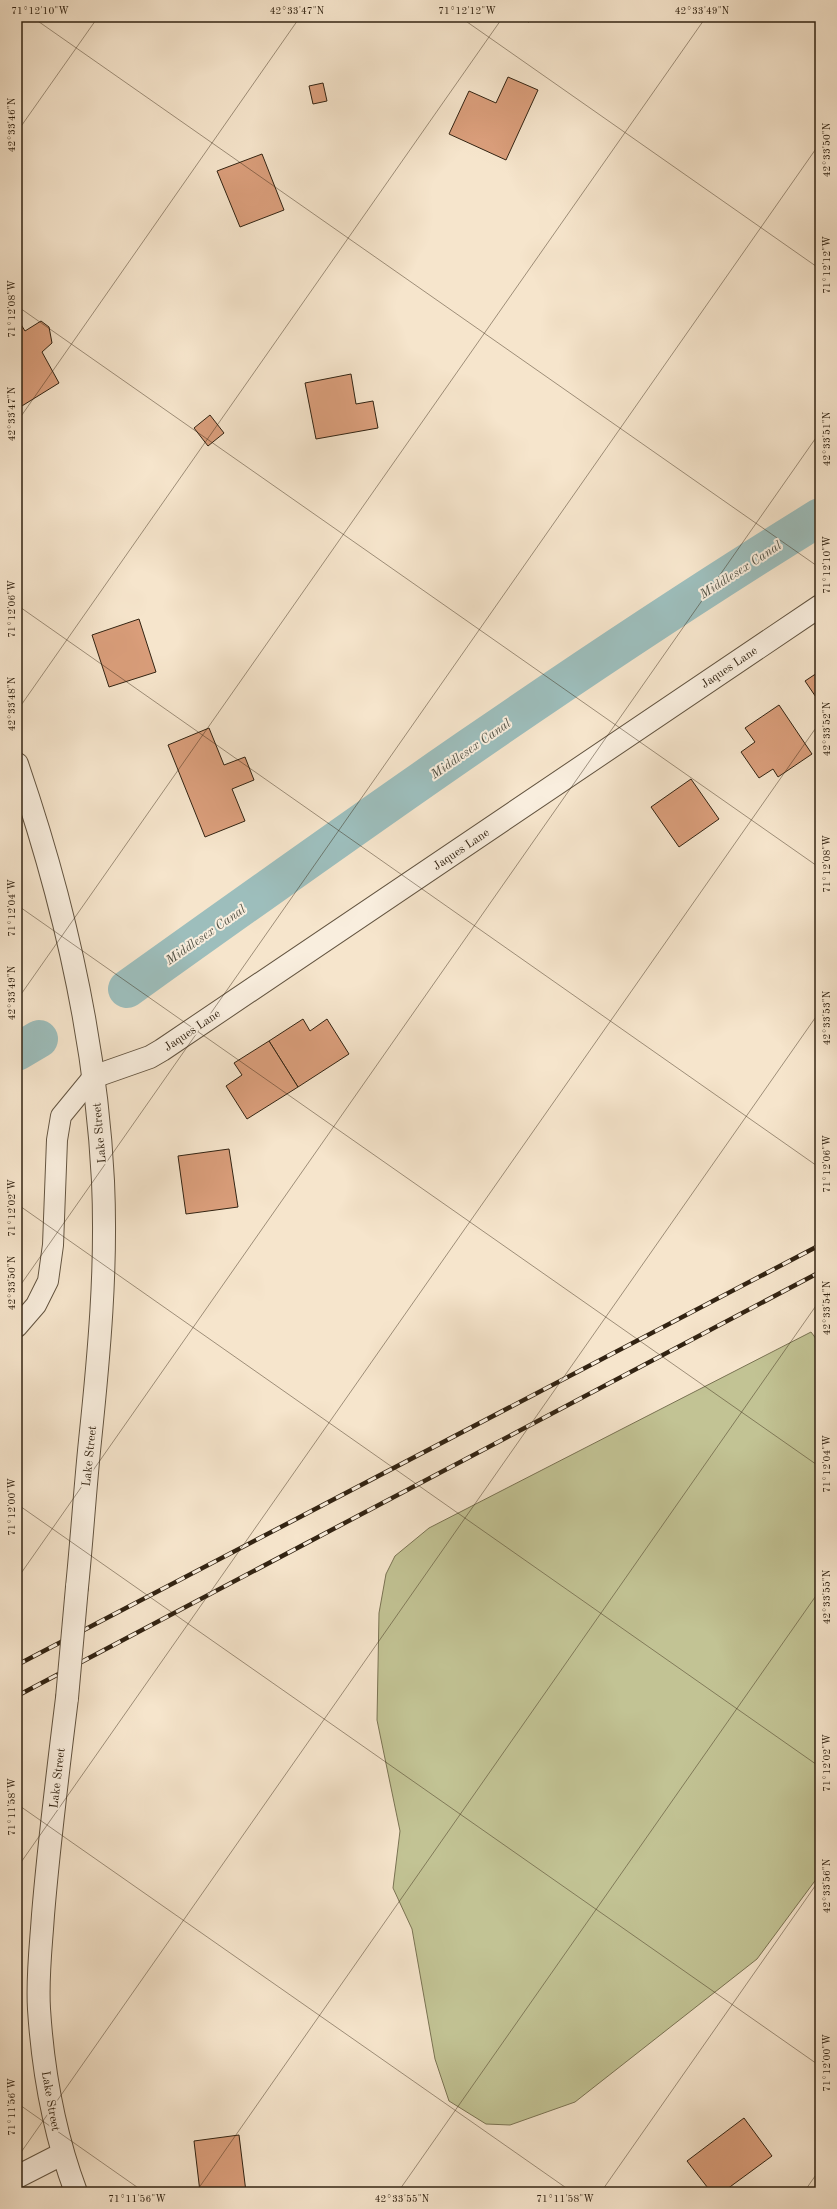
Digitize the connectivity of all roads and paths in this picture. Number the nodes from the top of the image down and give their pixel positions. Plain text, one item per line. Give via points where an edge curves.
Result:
1 (820, 606) edge
2 (17, 764) edge
3 (93, 1076) junction
4 (17, 1327) edge
5 (62, 2154) junction
6 (17, 2177) edge
7 (76, 2192) edge

1 - 3 street, Jaques Lane via 162,1050 144,1059
2 - 3 street, Lake Street via 51,872 76,983
3 - 4 lane via 61,1116 53,1245 48,1281 36,1305
3 - 5 street, Lake Street, bridge via 103,1183 97,1386 67,1698 46,1879 39,1992 48,2095
5 - 6 street
5 - 7 street, Lake Street

